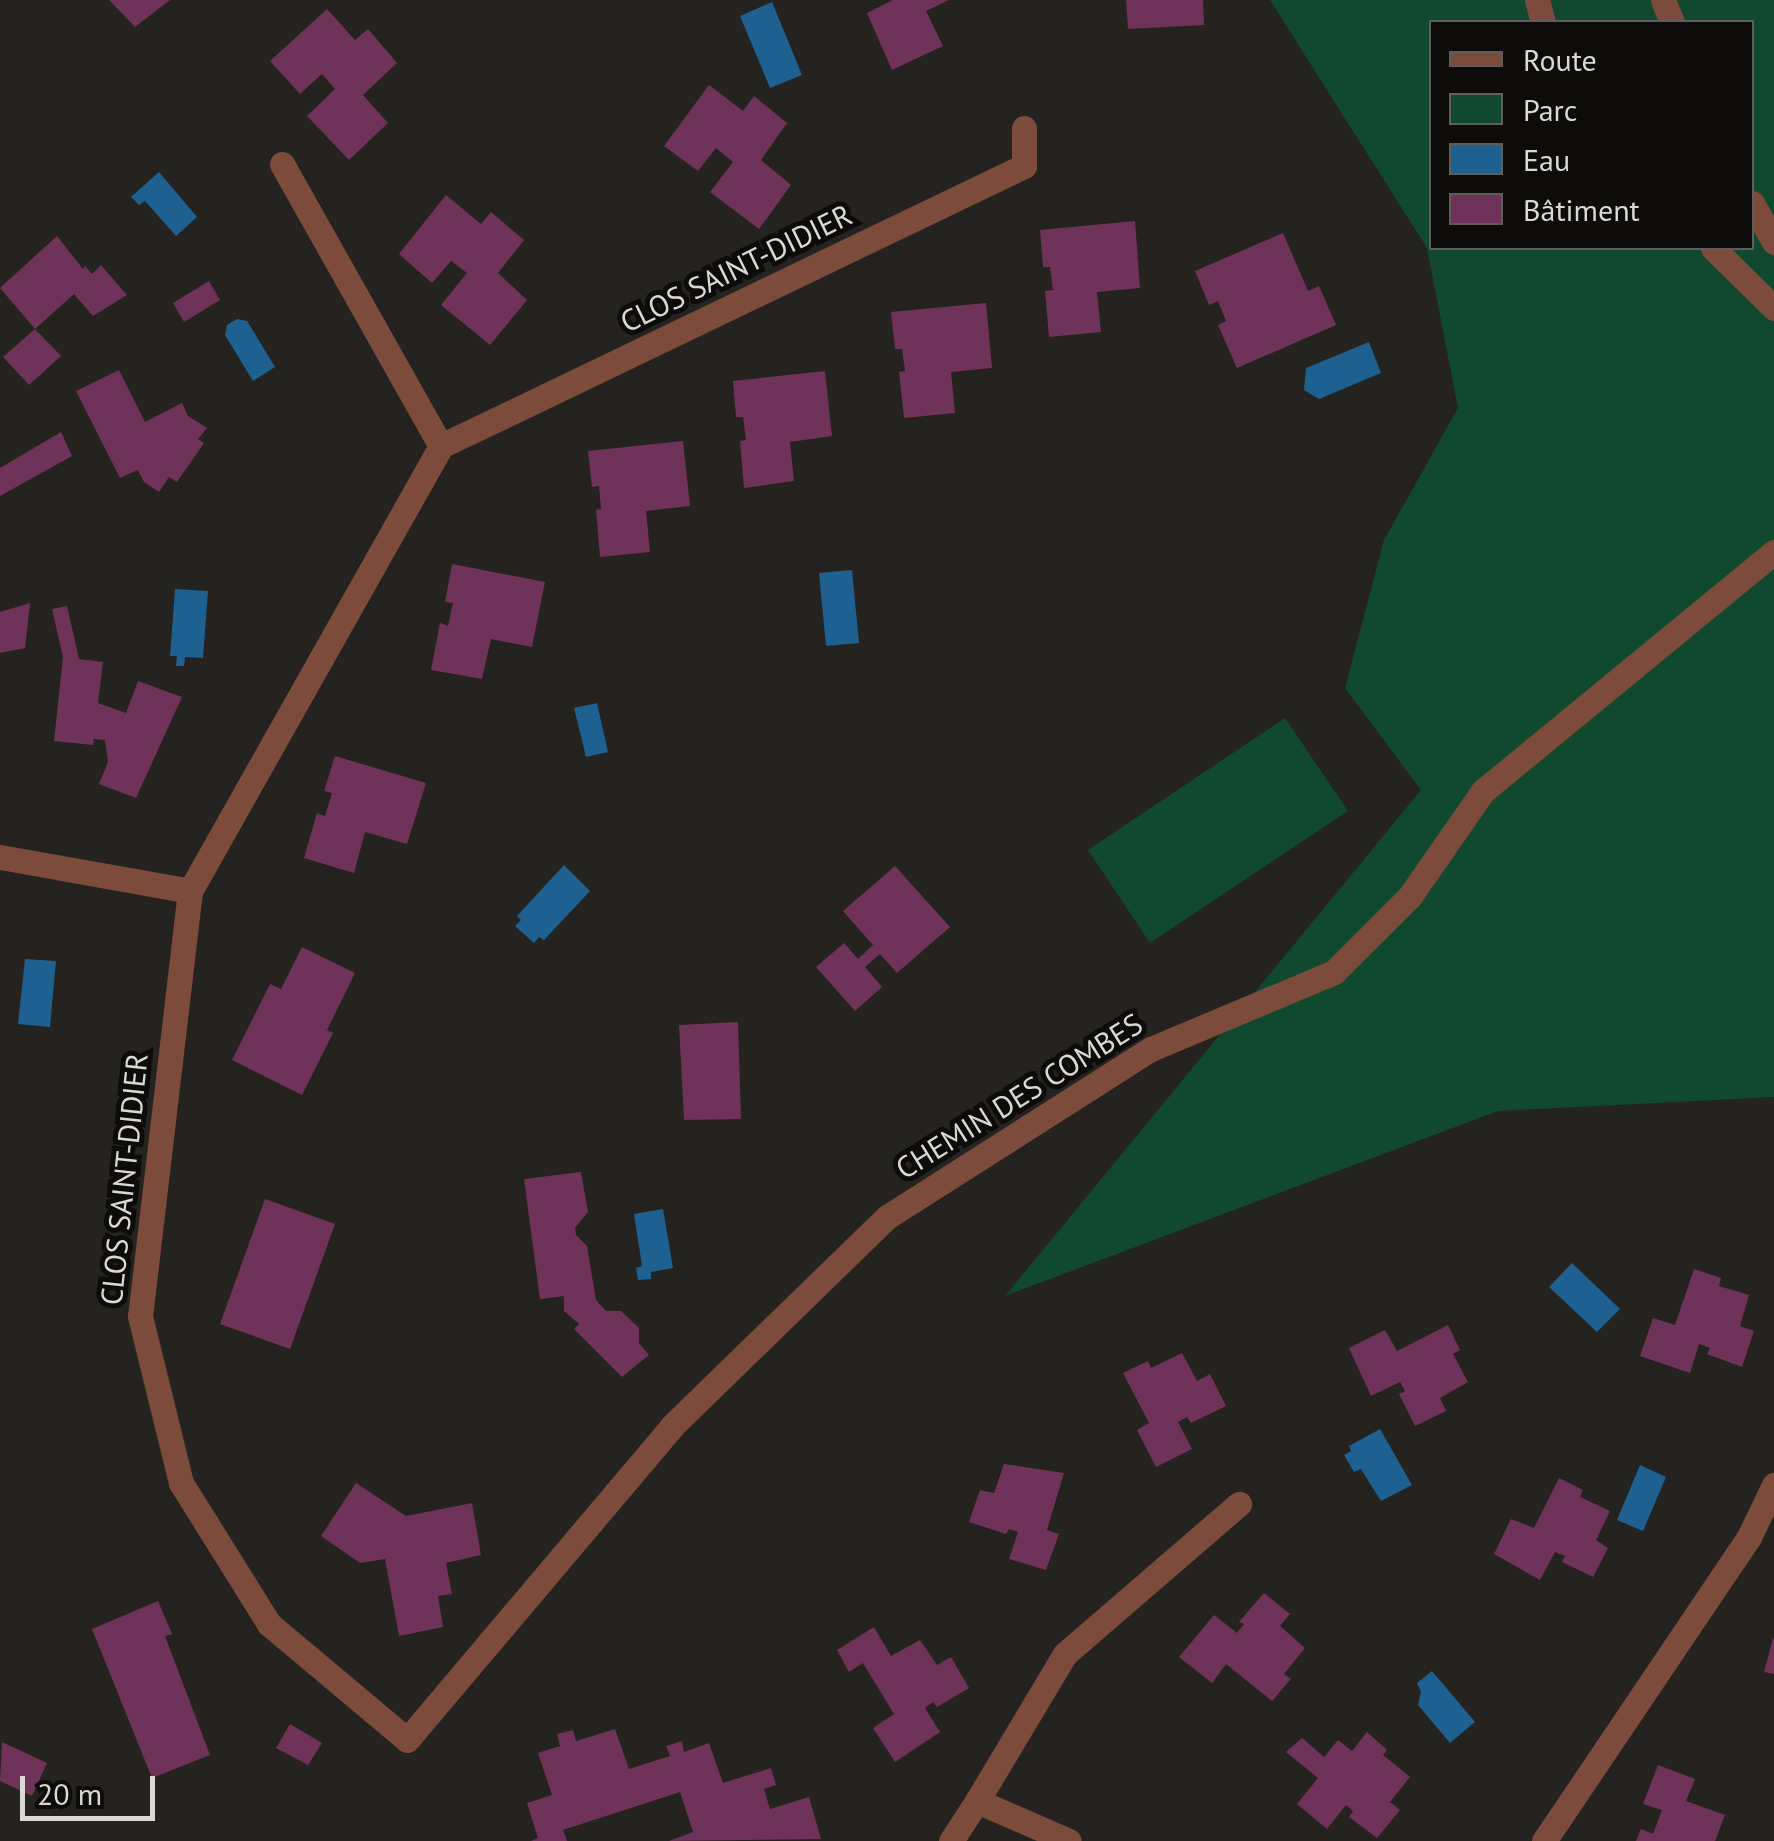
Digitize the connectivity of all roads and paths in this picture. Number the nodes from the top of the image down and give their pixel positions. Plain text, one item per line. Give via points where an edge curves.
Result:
1 (1024, 128) dead end
2 (282, 164) dead end
3 (1754, 207) edge
4 (1774, 242) edge
5 (1716, 250) edge
6 (1774, 308) edge
7 (440, 446) junction
8 (1774, 552) edge
9 (0, 858) edge
10 (190, 891) junction
11 (1774, 1485) edge
12 (1239, 1504) dead end
13 (407, 1740) joint
14 (978, 1801) junction
15 (951, 1841) edge
16 (1070, 1841) edge
17 (1544, 1841) edge

1 - 7 street, CLOS SAINT-DIDIER via 1024,166
2 - 7 street
3 - 4 street
5 - 6 street
7 - 10 street, CLOS SAINT-DIDIER
8 - 13 street, CHEMIN DES COMBES via 1483,791 1410,896 1334,972 1151,1048 887,1217 672,1426
9 - 10 street
10 - 13 street, CLOS SAINT-DIDIER via 140,1316 180,1483 269,1624
11 - 17 street via 1748,1538
12 - 14 street via 1065,1654
14 - 15 street
14 - 16 street

